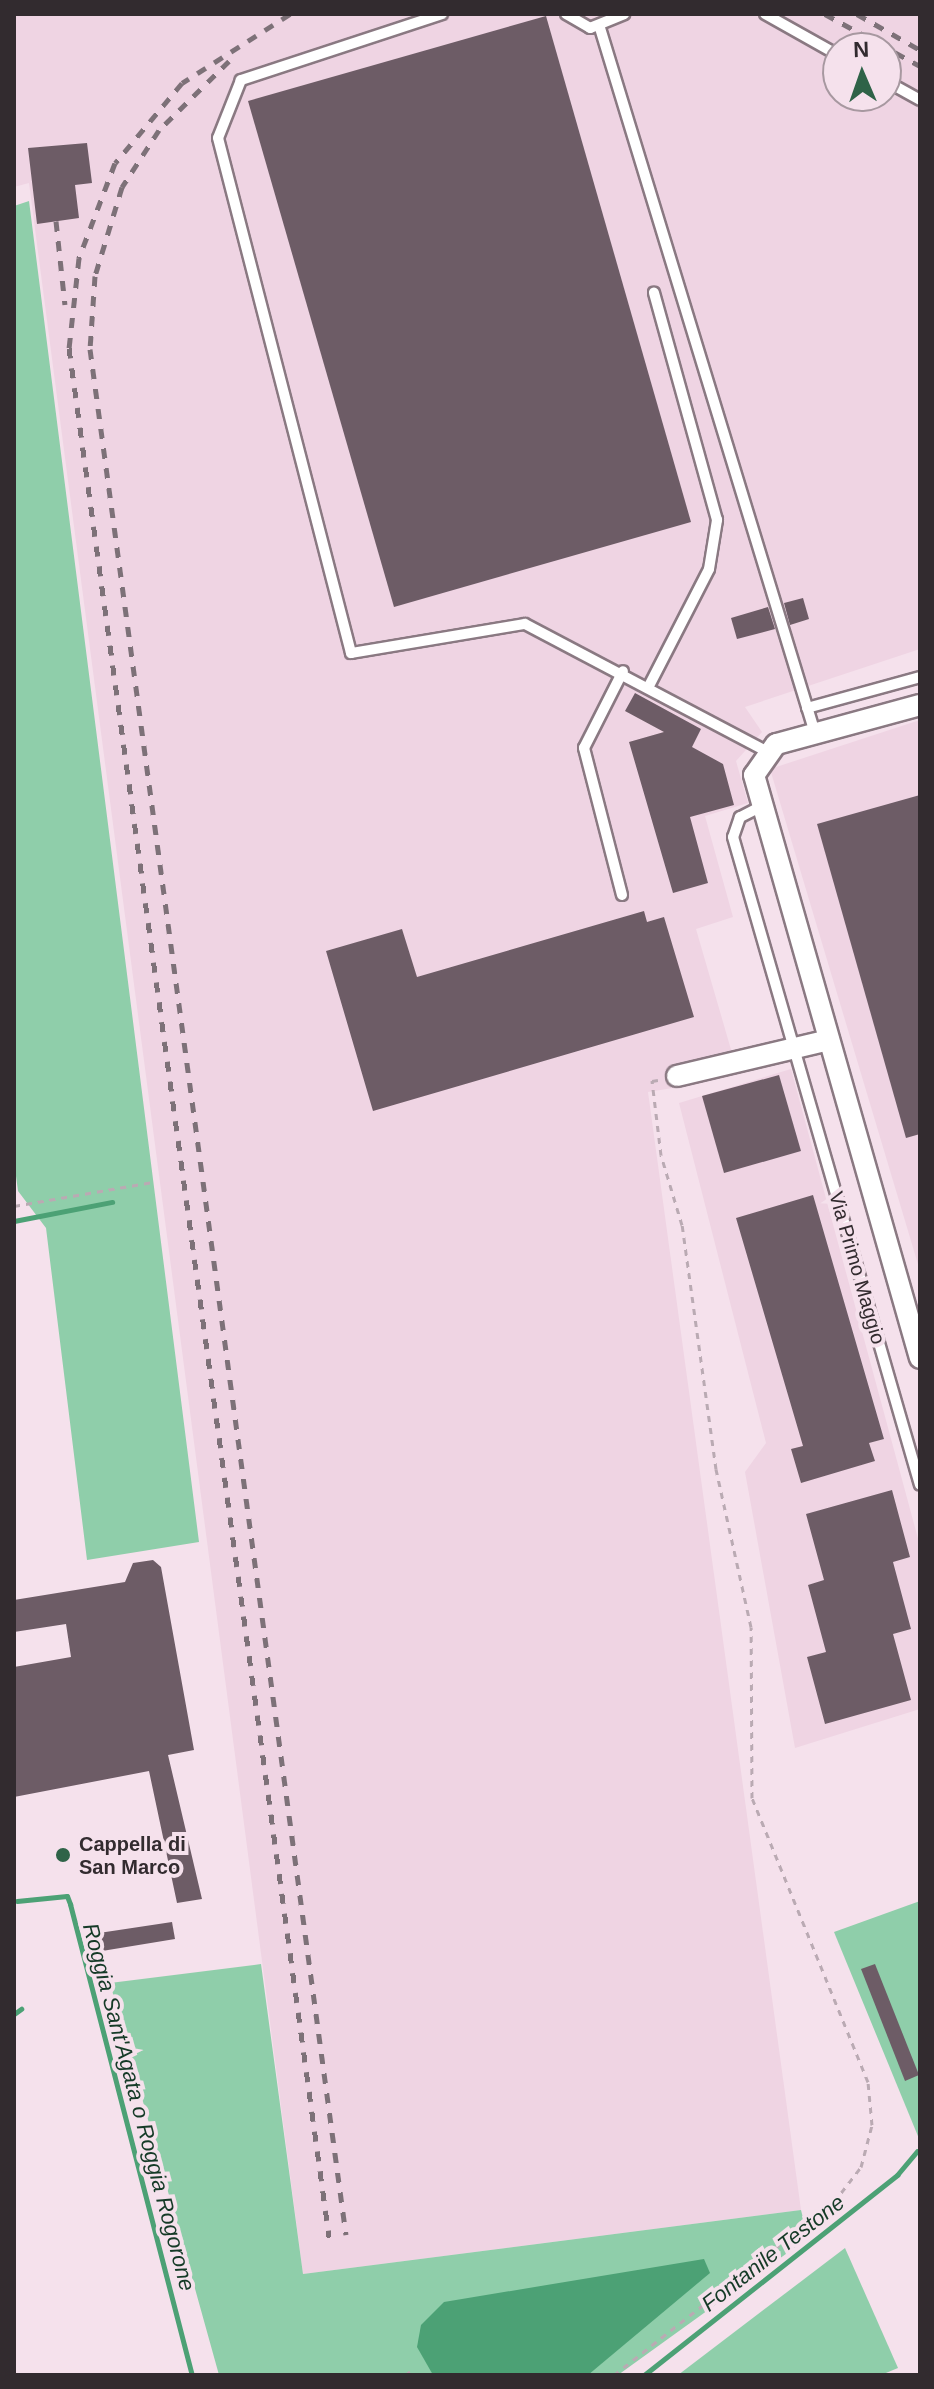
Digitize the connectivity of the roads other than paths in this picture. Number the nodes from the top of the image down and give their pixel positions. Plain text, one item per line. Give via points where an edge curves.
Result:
1 (442, 14) edge
2 (566, 14) edge
3 (624, 14) edge
4 (765, 14) edge
5 (600, 28) junction
6 (822, 46) edge
7 (902, 90) edge
8 (920, 100) edge
9 (654, 293) dead end
10 (623, 671) junction
11 (920, 677) edge
12 (650, 684) junction
13 (920, 705) edge
14 (807, 708) junction
15 (815, 733) junction
16 (766, 751) junction
17 (762, 806) junction
18 (622, 895) dead end
19 (829, 1040) junction
20 (794, 1050) junction
21 (677, 1076) road end
22 (920, 1358) edge
23 (920, 1485) edge

1 - 10 lane via 241,80 218,138 351,653 525,624
2 - 5 lane
3 - 5 lane
4 - 6 lane
5 - 14 lane
7 - 8 lane
9 - 12 lane via 717,520 709,569
10 - 12 lane
10 - 18 lane via 584,748
11 - 14 lane
12 - 16 lane
13 - 15 street
14 - 15 lane
15 - 16 street
16 - 17 street, Via Primo Maggio via 754,775
17 - 19 street, Via Primo Maggio
17 - 20 lane, Via Primo Maggio via 740,817 733,837
19 - 20 street
19 - 22 street, Via Primo Maggio
20 - 21 street
20 - 23 lane, Via Primo Maggio

